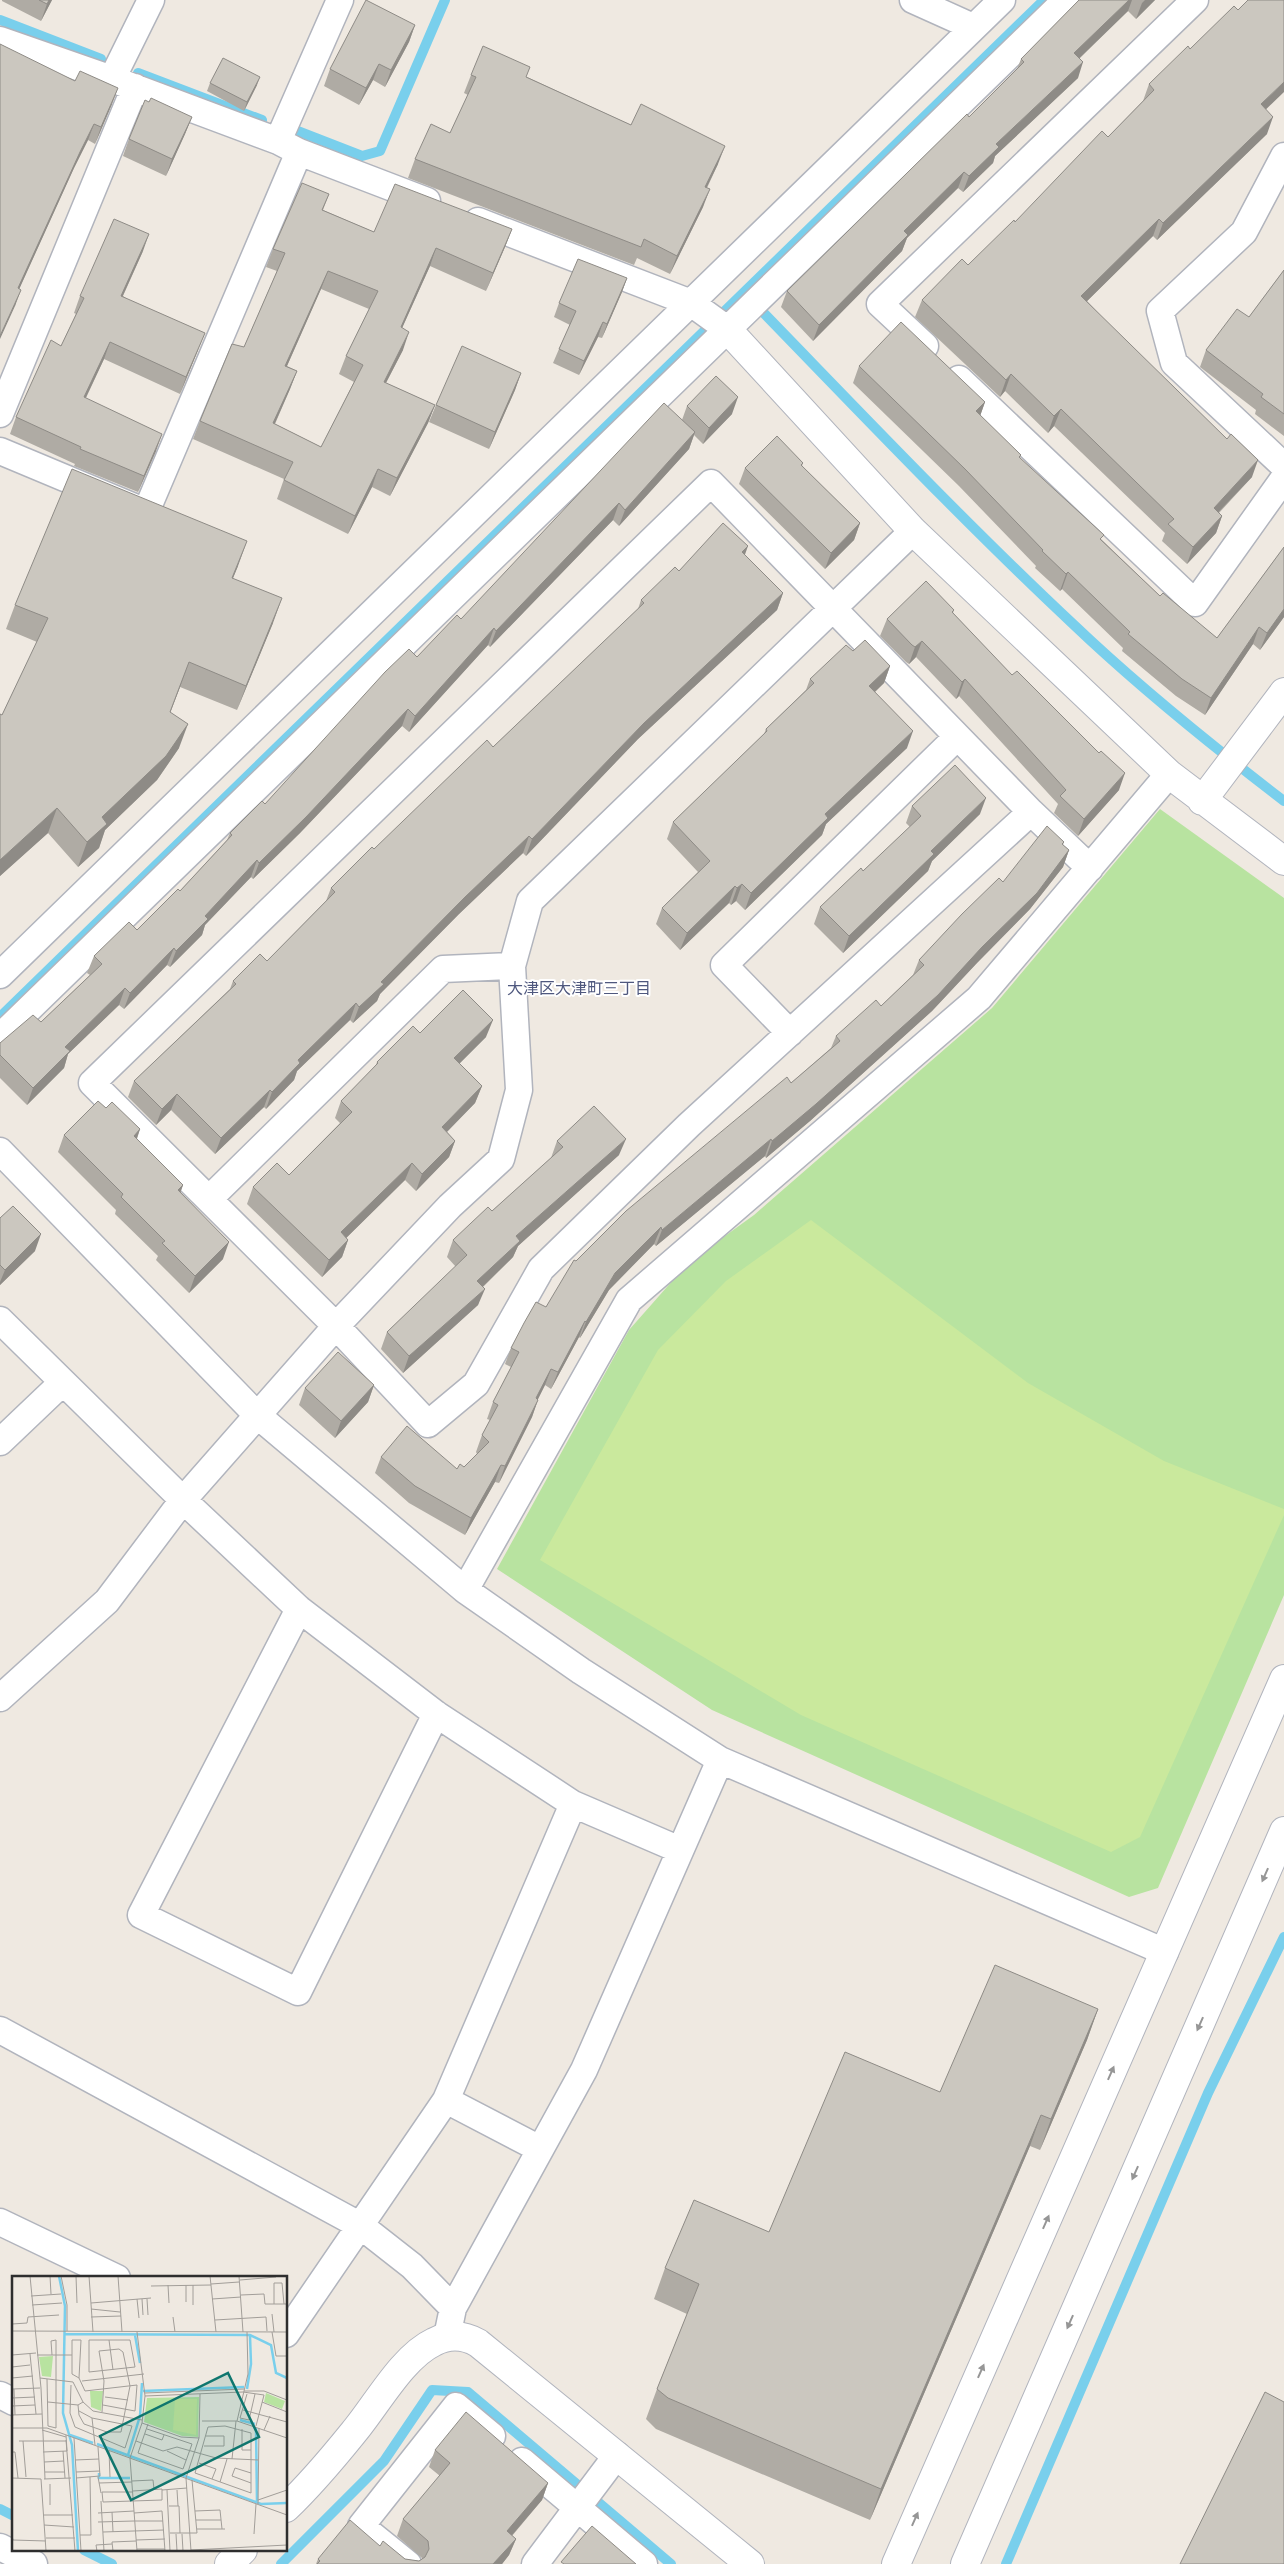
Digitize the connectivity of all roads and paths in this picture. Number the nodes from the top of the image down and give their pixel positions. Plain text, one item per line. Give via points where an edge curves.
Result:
1 (151, 0) edge
2 (340, 0) edge
3 (912, 0) edge
4 (1002, 0) edge
5 (1066, 0) edge
6 (1195, 0) edge
7 (973, 28) junction
8 (0, 40) edge
9 (124, 83) junction
10 (288, 147) junction
11 (1284, 156) edge
12 (691, 302) junction
13 (727, 329) junction
14 (0, 414) edge
15 (0, 451) edge
16 (1284, 466) edge
17 (1284, 478) edge
18 (913, 531) junction
19 (832, 608) junction
20 (1284, 692) edge
21 (958, 737) junction
22 (1169, 774) junction
23 (1202, 801) junction
24 (1031, 812) junction
25 (1284, 861) edge
26 (1090, 868) junction
27 (512, 966) junction
28 (0, 975) edge
29 (790, 1033) junction
30 (0, 1037) edge
31 (0, 1151) edge
32 (209, 1199) junction
33 (0, 1320) edge
34 (336, 1326) junction
35 (62, 1382) junction
36 (257, 1415) junction
37 (0, 1442) edge
38 (183, 1500) junction
39 (465, 1590) junction
40 (298, 1609) junction
41 (1284, 1679) edge
42 (0, 1698) edge
43 (436, 1714) junction
44 (720, 1760) junction
45 (573, 1804) junction
46 (1284, 1831) edge
47 (680, 1850) junction
48 (1164, 1952) junction
49 (0, 2030) edge
50 (446, 2100) junction
51 (540, 2149) junction
52 (0, 2222) edge
53 (361, 2226) junction
54 (113, 2276) edge
55 (453, 2308) junction
56 (288, 2331) edge
57 (447, 2337) junction
58 (0, 2396) edge
59 (12, 2401) edge
60 (617, 2455) junction
61 (288, 2506) edge
62 (576, 2507) junction
63 (0, 2547) edge
64 (241, 2552) edge
65 (34, 2564) edge
66 (229, 2564) edge
67 (408, 2564) edge
68 (535, 2564) edge
69 (644, 2564) edge
70 (750, 2564) edge
71 (896, 2564) edge
72 (965, 2564) edge

1 - 9 street
2 - 10 street
3 - 7 street
4 - 7 street
5 - 13 street
6 - 17 street via 880,304 1195,603
7 - 12 street
8 - 9 street
9 - 10 street
9 - 14 street
10 - 12 street
10 - 15 street via 146,512
11 - 16 street via 1244,232 1160,311 1174,363
12 - 13 street
12 - 28 street
13 - 18 street
13 - 30 street
18 - 19 street
18 - 22 street
19 - 21 street
19 - 27 street via 530,901
19 - 32 street via 711,483 92,1083
20 - 23 street
21 - 24 street
21 - 29 street via 724,965
22 - 23 street
22 - 26 street
23 - 25 street
24 - 26 street
24 - 29 street
26 - 39 street via 979,998 629,1300
27 - 32 street via 443,969
27 - 34 street via 519,1090 501,1159 450,1206
29 - 34 street via 689,1125 541,1269 476,1384 428,1424
31 - 36 street
32 - 34 street
33 - 35 street
34 - 36 street
35 - 37 street
35 - 38 street
36 - 38 street
36 - 39 street
38 - 40 street
38 - 42 street via 107,1601
39 - 44 street via 581,1671
40 - 43 street
40 - 43 street via 141,1915 298,1992
41 - 48 street
43 - 45 street
44 - 47 street
44 - 48 street
45 - 47 street
45 - 50 street
46 -> 72 street
47 - 51 street via 584,2070
71 -> 48 street
49 - 53 street
50 - 51 street
50 - 53 street
51 - 55 street
52 - 54 street
53 - 55 street via 412,2266
53 - 56 street
55 - 57 street
57 - 60 street via 461,2337 478,2343
57 - 61 street via 418,2352 353,2433
58 - 59 street
60 - 62 street
60 - 70 street
62 - 67 street via 456,2406 361,2526
62 - 68 street
62 - 69 street
63 - 65 street
64 - 66 street

